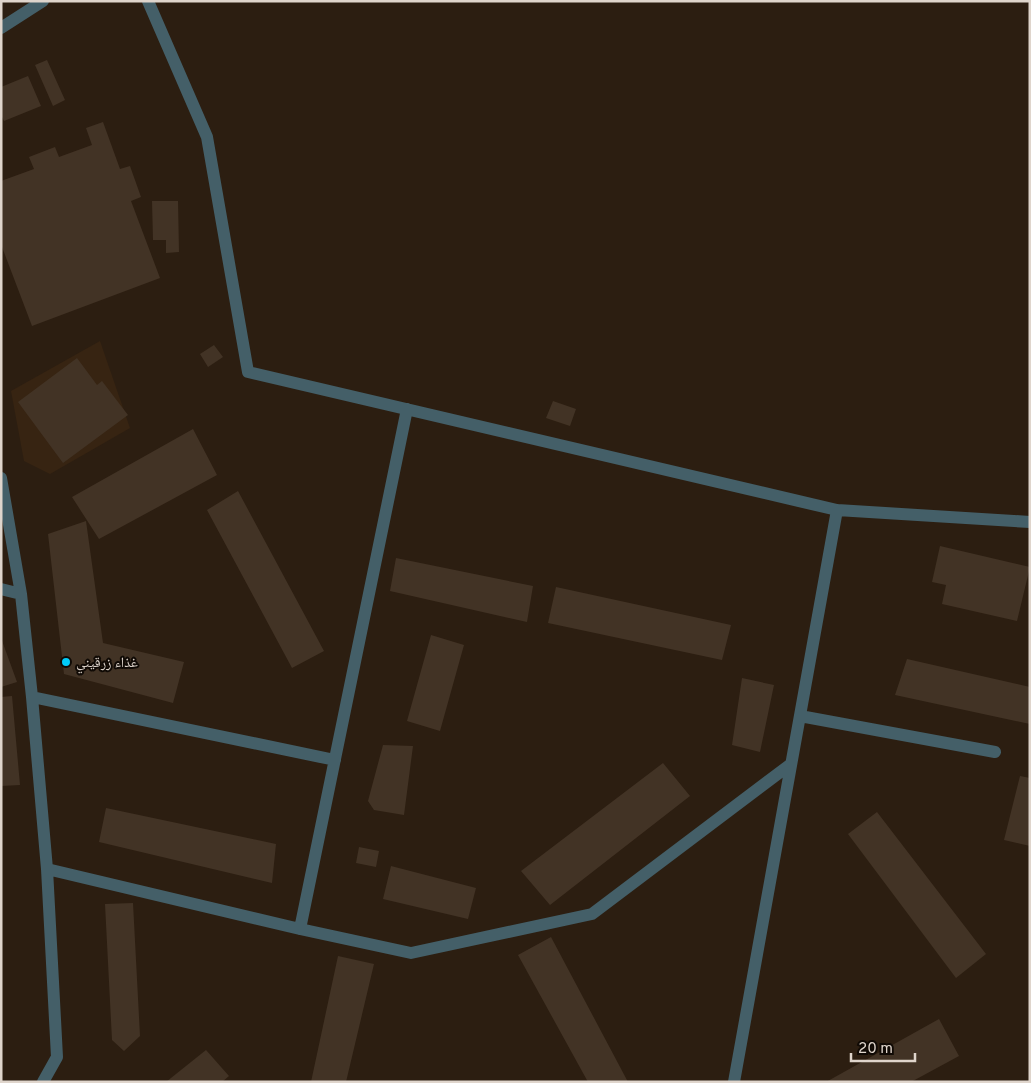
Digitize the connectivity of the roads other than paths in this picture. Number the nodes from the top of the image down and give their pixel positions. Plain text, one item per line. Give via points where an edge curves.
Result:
1 (43, 1) edge
2 (148, 1) edge
3 (1, 28) edge
4 (406, 409) junction
5 (1, 478) edge
6 (837, 510) junction
7 (1030, 522) edge
8 (1, 589) edge
9 (21, 594) junction
10 (32, 697) junction
11 (800, 716) junction
12 (995, 752) dead end
13 (335, 760) junction
14 (791, 764) junction
15 (47, 869) junction
16 (300, 929) junction
17 (43, 1082) edge
18 (734, 1082) edge

1 - 3 street
2 - 4 street via 207,137 248,372
4 - 6 street
4 - 13 street
5 - 9 street
6 - 7 street
6 - 11 street
8 - 9 street
9 - 10 street
10 - 13 street
10 - 15 street
11 - 12 street
11 - 14 street
13 - 16 street
14 - 16 street via 592,914 411,953
14 - 18 street
15 - 16 street
15 - 17 street via 58,1057

